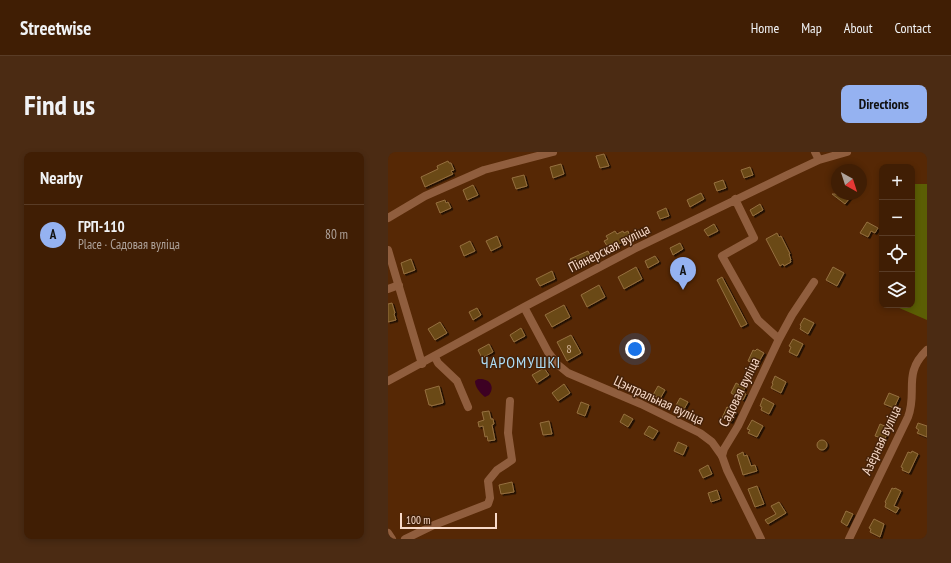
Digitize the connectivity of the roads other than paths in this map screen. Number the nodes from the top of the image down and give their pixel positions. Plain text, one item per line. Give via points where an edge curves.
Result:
1 (553, 152) edge
2 (815, 152) edge
3 (848, 152) edge
4 (819, 160) junction
5 (734, 199) junction
6 (388, 218) edge
7 (388, 250) edge
8 (814, 282) dead end
9 (399, 285) junction
10 (388, 289) edge
11 (524, 307) junction
12 (779, 339) junction
13 (927, 350) edge
14 (435, 357) junction
15 (422, 364) junction
16 (388, 381) edge
17 (510, 400) dead end
18 (468, 407) dead end
19 (722, 456) junction
20 (388, 533) edge
21 (392, 539) edge
22 (405, 539) edge
23 (760, 539) edge
24 (849, 539) edge

1 - 6 street via 484,170 425,196
2 - 4 street
3 - 4 street, Піянерская вуліца
4 - 5 street, Піянерская вуліца
5 - 11 street, Піянерская вуліца
5 - 12 street via 754,238 722,256 758,320
7 - 9 street
8 - 12 street, Садовая вуліца
9 - 10 street
9 - 15 street
11 - 14 street, Піянерская вуліца
11 - 19 street, Цэнтральная вуліца via 548,352 562,369 574,377 641,404 700,433 712,442
12 - 19 street, Садовая вуліца
13 - 24 street, Азёрная вуліца via 911,378 908,417
14 - 15 street, Піянерская вуліца
14 - 18 street via 457,381
15 - 16 street, Піянерская вуліца
17 - 22 street via 508,433 512,460 497,470 488,481 488,504
19 - 23 street, Цэнтральная вуліца
20 - 21 street

